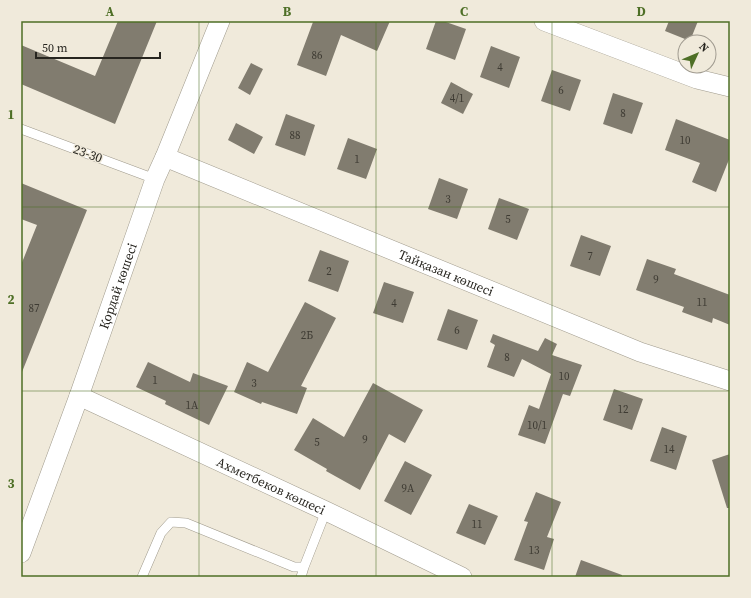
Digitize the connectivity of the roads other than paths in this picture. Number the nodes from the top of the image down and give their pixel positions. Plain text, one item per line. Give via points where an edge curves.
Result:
1 (220, 21) edge
2 (544, 21) edge
3 (730, 86) edge
4 (21, 129) edge
5 (165, 157) junction
6 (155, 179) junction
7 (730, 381) edge
8 (79, 396) junction
9 (326, 511) junction
10 (21, 553) edge
11 (304, 567) junction
12 (142, 577) edge
13 (300, 577) edge
14 (462, 577) edge

1 - 5 street, Қордай көшесі
2 - 3 street via 697,79
4 - 6 lane, 23-30
5 - 6 street, Қордай көшесі
5 - 7 street, Тайқазан көшесі via 640,352
6 - 8 street, Қордай көшесі
8 - 9 street, Ахметбеков көшесі
8 - 10 street, Қордай көшесі
9 - 11 lane
9 - 14 street, Ахметбеков көшесі
11 - 12 lane via 294,567 186,523 171,522 161,533
11 - 13 lane

